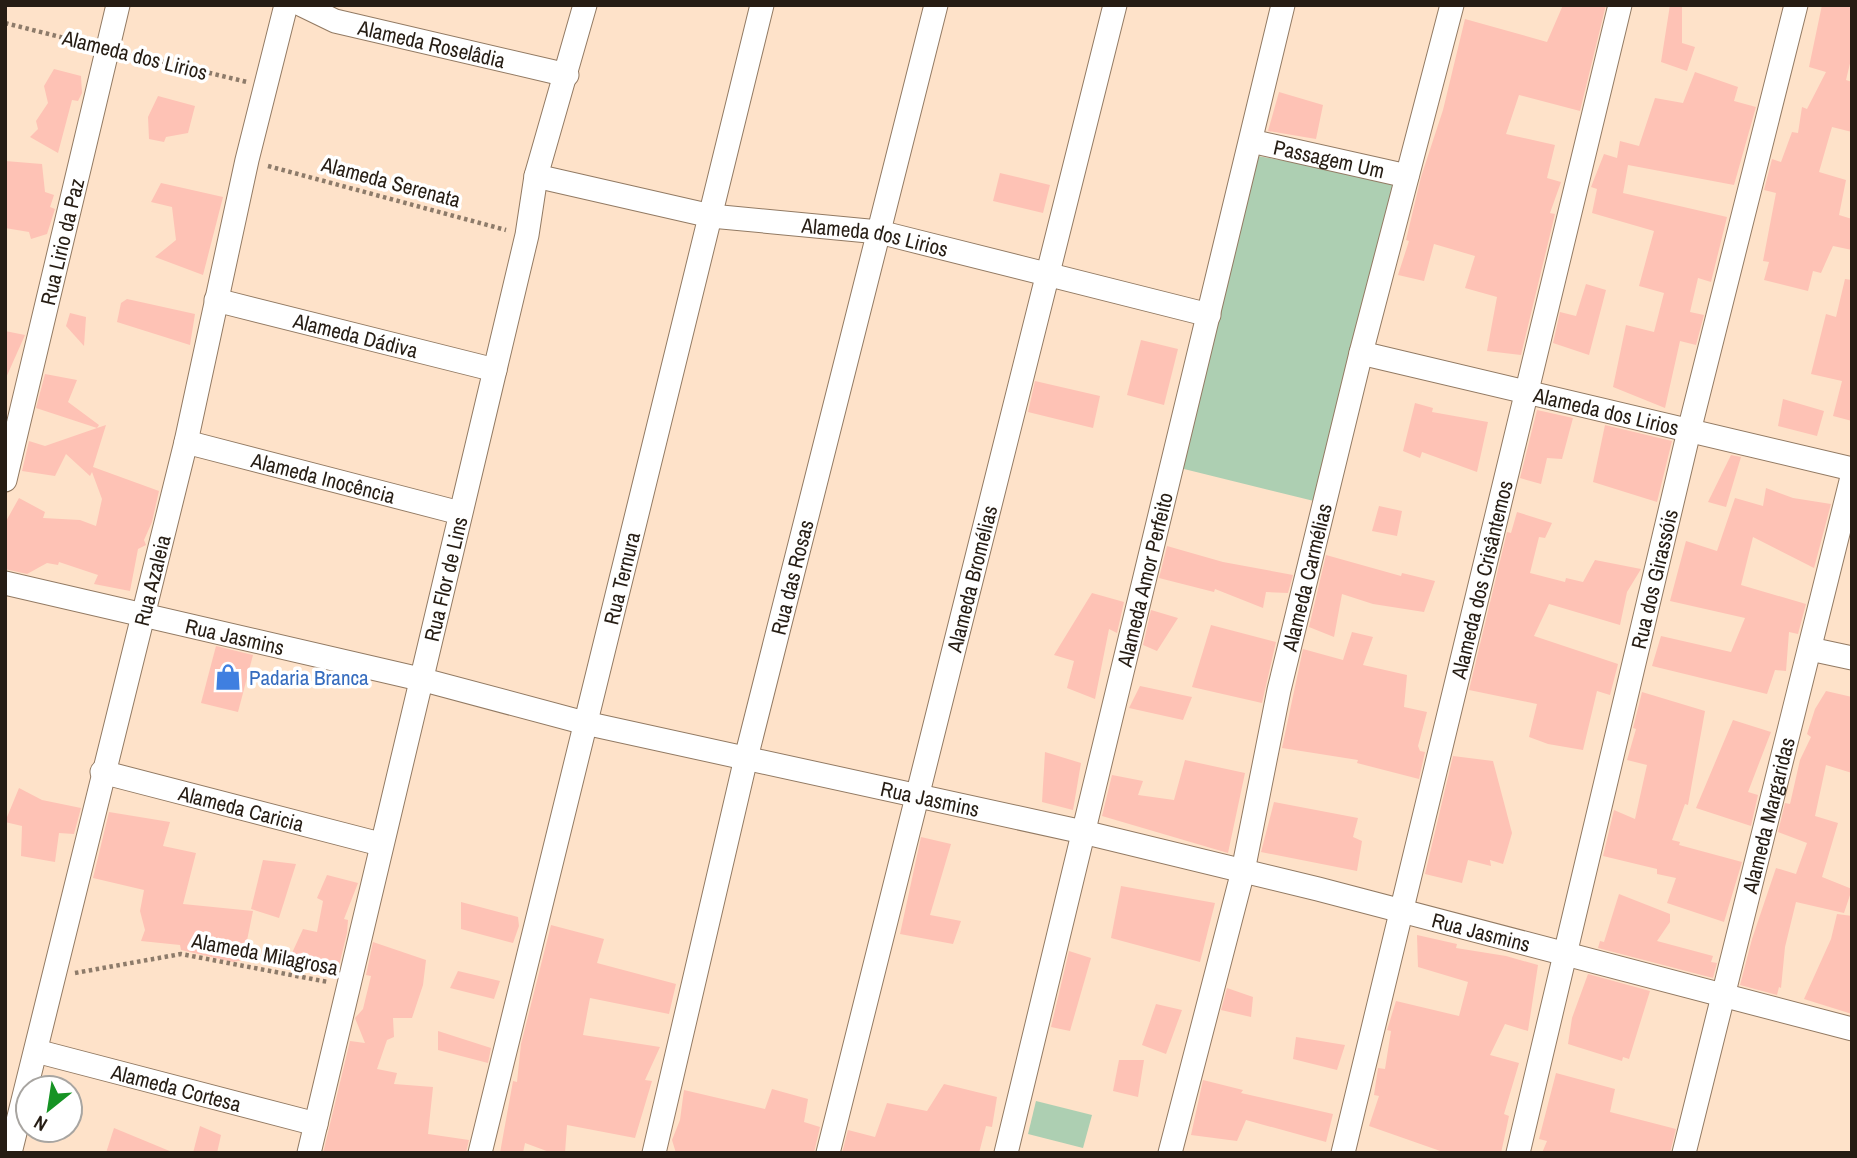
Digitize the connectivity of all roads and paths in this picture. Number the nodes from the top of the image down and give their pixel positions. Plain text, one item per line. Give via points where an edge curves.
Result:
1 (118, 5) edge
2 (286, 5) edge
3 (302, 5) edge
4 (585, 5) edge
5 (762, 5) edge
6 (936, 5) edge
7 (1115, 5) edge
8 (1283, 5) edge
9 (1452, 5) edge
10 (1620, 5) edge
11 (1796, 5) edge
12 (5, 23) edge
13 (107, 48) junction
14 (567, 75) junction
15 (265, 87) junction
16 (1251, 141) junction
17 (247, 160) junction
18 (536, 176) junction
19 (1407, 176) junction
20 (711, 216) junction
21 (879, 232) junction
22 (527, 235) junction
23 (1049, 275) junction
24 (216, 300) junction
25 (1209, 316) junction
26 (1361, 353) junction
27 (495, 370) junction
28 (1526, 390) junction
29 (1689, 431) junction
30 (186, 442) junction
31 (1852, 469) edge
32 (1852, 477) edge
33 (5, 480) edge
34 (460, 513) junction
35 (5, 583) edge
36 (143, 614) junction
37 (1810, 649) junction
38 (1852, 659) edge
39 (424, 680) junction
40 (585, 723) junction
41 (746, 758) junction
42 (102, 772) junction
43 (919, 796) junction
44 (1083, 832) junction
45 (380, 845) junction
46 (1243, 871) junction
47 (1402, 911) junction
48 (1566, 953) junction
49 (52, 978) junction
50 (349, 986) junction
51 (1721, 997) junction
52 (1852, 1030) edge
53 (36, 1051) junction
54 (316, 1124) junction
55 (10, 1153) edge
56 (309, 1153) edge
57 (481, 1153) edge
58 (654, 1153) edge
59 (828, 1153) edge
60 (1006, 1153) edge
61 (1170, 1153) edge
62 (1343, 1153) edge
63 (1518, 1153) edge
64 (1685, 1153) edge

1 - 13 street, Rua Lirio da Paz
2 - 15 street, Rua Azaleia
3 - 14 street, Alameda Roselâdia via 335,21
4 - 14 street, Rua Flor de Lins
5 - 20 street, Rua Ternura
6 - 21 street, Rua das Rosas
7 - 23 street, Alameda Bromélias
8 - 16 street, Alameda Amor Perfeito
9 - 19 street, Alameda Carmélias
10 - 28 street, Alameda dos Crisântemos
11 - 29 street, Rua dos Girassóis
12 - 13 path, Alameda dos Lirios
13 - 15 path, Alameda dos Lirios
13 - 33 street, Rua Lirio da Paz
14 - 18 street, Rua Flor de Lins
15 - 17 street, Rua Azaleia
16 - 19 street, Passagem Um
16 - 25 street, Alameda Amor Perfeito
17 - 22 path, Alameda Serenata
17 - 24 street, Rua Azaleia
18 - 20 street, Alameda dos Lirios
18 - 22 street, Rua Flor de Lins
19 - 26 street, Alameda Carmélias
20 - 21 street, Alameda dos Lirios
20 - 40 street, Rua Ternura
21 - 23 street, Alameda dos Lirios
21 - 41 street, Rua das Rosas
22 - 27 street, Rua Flor de Lins
23 - 25 street, Alameda dos Lirios
23 - 43 street, Alameda Bromélias
24 - 27 street, Alameda Dádiva
24 - 30 street, Rua Azaleia
25 - 44 street, Alameda Amor Perfeito
26 - 28 street, Alameda dos Lirios
26 - 46 street, Alameda Carmélias via 1279,690
27 - 34 street, Rua Flor de Lins
28 - 29 street, Alameda dos Lirios
28 - 47 street, Alameda dos Crisântemos
29 - 31 street, Alameda dos Lirios
29 - 48 street, Rua dos Girassóis
30 - 34 street, Alameda Inocência
30 - 36 street, Rua Azaleia
32 - 37 street, Alameda Margaridas
34 - 39 street, Rua Flor de Lins
35 - 36 street, Rua Jasmins
36 - 39 street, Rua Jasmins
36 - 42 street, Rua Azaleia
37 - 38 street
37 - 51 street, Alameda Margaridas
39 - 40 street, Rua Jasmins
39 - 45 street, Rua Flor de Lins
40 - 41 street, Rua Jasmins
40 - 57 street, Rua Ternura
41 - 43 street, Rua Jasmins
41 - 58 street, Rua das Rosas
42 - 45 street, Alameda Caricia
42 - 49 street, Rua Azaleia
43 - 44 street, Rua Jasmins
43 - 59 street, Alameda Bromélias
44 - 46 street, Rua Jasmins
44 - 60 street, Alameda Amor Perfeito
45 - 50 street, Rua Flor de Lins
46 - 47 street, Rua Jasmins
46 - 61 street, Alameda Carmélias
47 - 48 street, Rua Jasmins
47 - 62 street, Alameda dos Crisântemos
48 - 51 street, Rua Jasmins
48 - 63 street, Rua dos Girassóis
49 - 50 path, Alameda Milagrosa via 181,954
49 - 53 street, Rua Azaleia
50 - 54 street, Rua Flor de Lins
51 - 52 street, Rua Jasmins
51 - 64 street, Alameda Margaridas
53 - 54 street, Alameda Cortesa
53 - 55 street, Rua Azaleia
54 - 56 street, Rua Flor de Lins

